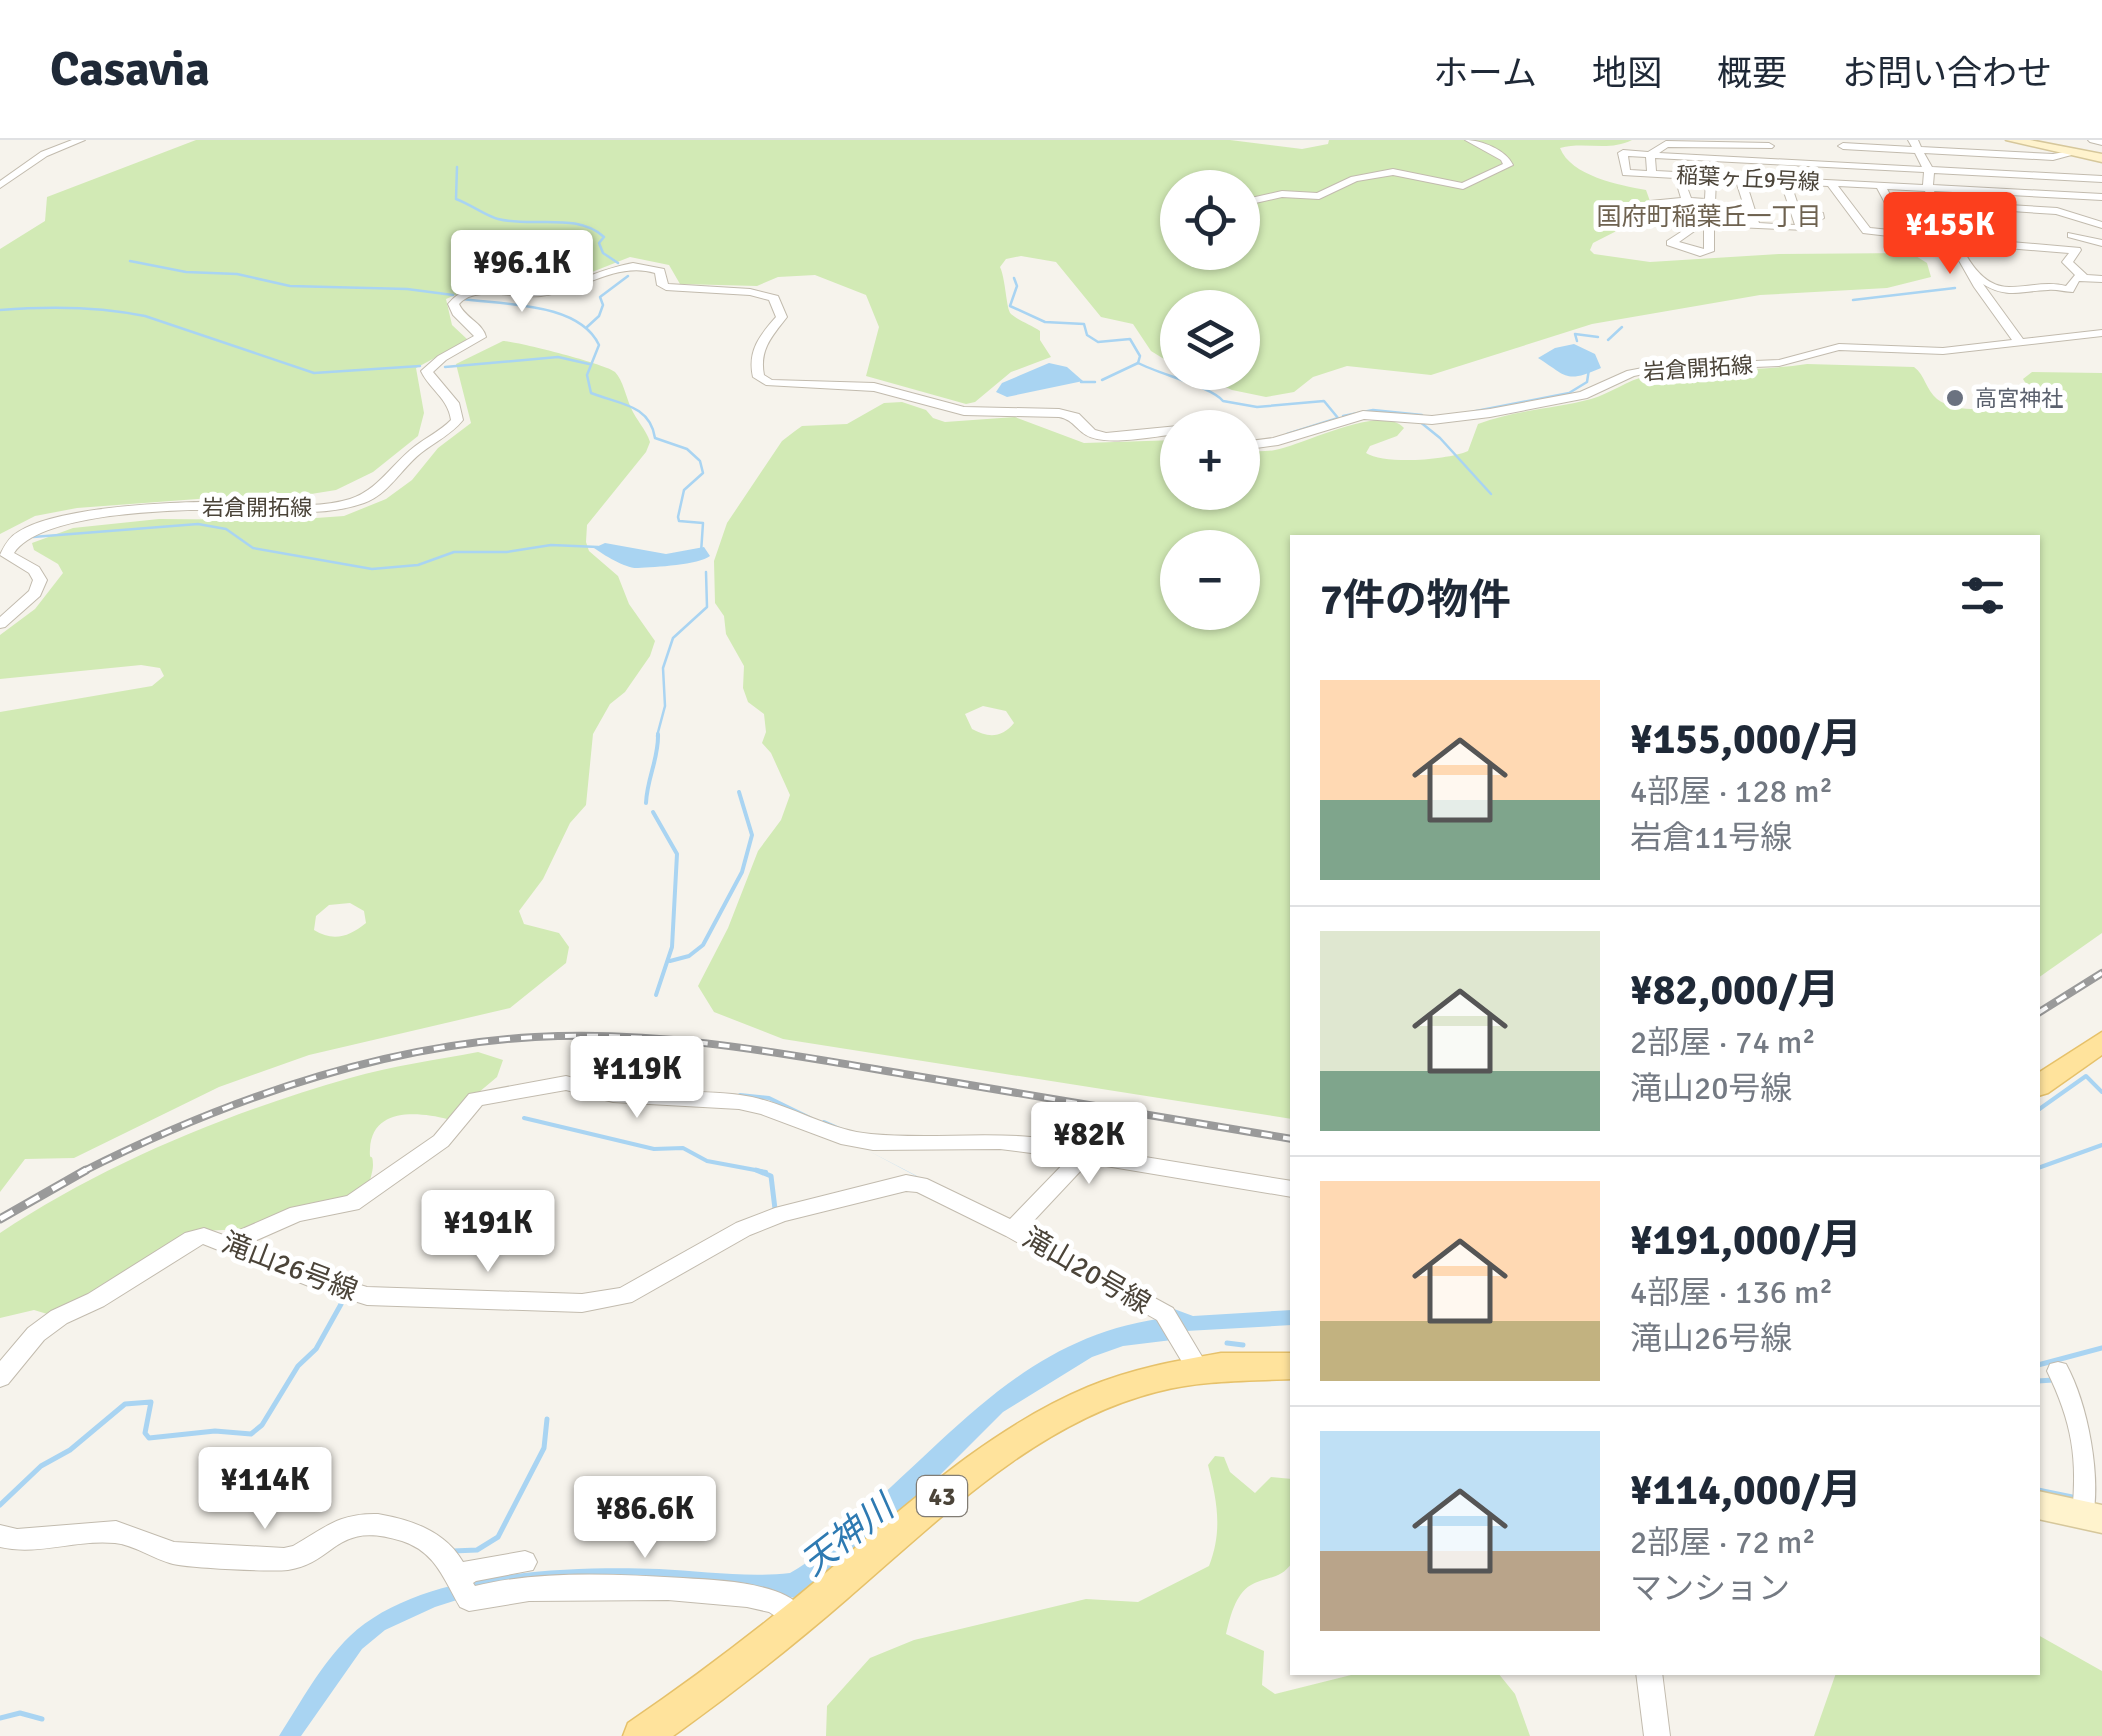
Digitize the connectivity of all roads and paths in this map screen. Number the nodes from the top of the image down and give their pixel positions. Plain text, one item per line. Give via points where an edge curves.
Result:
1 (80, 140) edge
2 (1470, 140) edge
3 (2012, 140) edge
4 (2093, 140) edge
5 (1698, 142) edge
6 (2102, 142) edge
7 (1771, 143) edge
8 (1845, 143) edge
9 (1916, 145) edge
10 (2070, 154) junction
11 (1650, 155) junction
12 (2102, 158) edge
13 (1775, 162) junction
14 (1830, 165) junction
15 (1855, 167) junction
16 (1929, 171) junction
17 (1652, 174) junction
18 (1678, 174) junction
19 (2025, 175) junction
20 (1711, 176) junction
21 (1740, 177) junction
22 (1783, 180) junction
23 (2101, 181) edge
24 (1830, 182) junction
25 (1862, 184) junction
26 (0, 185) edge
27 (1880, 185) junction
28 (1928, 188) junction
29 (2047, 194) junction
30 (2102, 198) edge
31 (1260, 199) edge
32 (1687, 201) junction
33 (1652, 204) dead end
34 (1796, 211) junction
35 (2057, 211) junction
36 (1673, 213) dead end
37 (1819, 213) dead end
38 (1703, 220) junction
39 (1946, 222) junction
40 (1985, 225) junction
41 (2102, 225) edge
42 (1756, 226) junction
43 (2072, 235) junction
44 (1908, 236) junction
45 (1953, 240) junction
46 (2102, 243) edge
47 (2076, 250) junction
48 (2069, 262) junction
49 (2102, 270) edge
50 (1972, 274) junction
51 (2082, 275) junction
52 (2102, 279) edge
53 (2102, 333) edge
54 (2018, 340) junction
55 (1160, 432) edge
56 (1260, 444) edge
57 (0, 624) edge
58 (2102, 1042) edge
59 (2040, 1085) edge
60 (1084, 1155) junction
61 (1290, 1188) edge
62 (1013, 1230) junction
63 (228, 1244) junction
64 (1290, 1366) edge
65 (1199, 1370) junction
66 (0, 1377) edge
67 (2064, 1381) dead end
68 (2040, 1506) edge
69 (2093, 1517) edge
70 (0, 1536) edge
71 (525, 1562) dead end
72 (461, 1586) junction
73 (798, 1619) junction
74 (1648, 1675) edge
75 (641, 1736) edge
76 (1657, 1736) edge

1 - 26 street via 44,154
2 - 31 street via 1508,165 1463,186 1393,172 1354,178 1319,196
3 - 10 street
4 - 6 street
5 - 7 street
5 - 11 street via 1666,144
7 - 13 street
8 - 9 street
8 - 14 street
9 - 10 street
9 - 16 street
10 - 12 street
11 - 13 street, 稲葉ヶ丘9号線
11 - 17 street, 稲葉ヶ丘9号線
11 - 17 street via 1623,153 1626,173
13 - 14 street, 稲葉ヶ丘9号線
13 - 22 street
14 - 15 street, 稲葉ヶ丘9号線
15 - 16 street, 稲葉ヶ丘9号線
15 - 25 street
16 - 19 street, 稲葉ヶ丘9号線
16 - 28 street
17 - 18 street, 稲葉ヶ丘9号線
18 - 20 street, 稲葉ヶ丘9号線
18 - 32 street
19 - 23 street, 稲葉ヶ丘9号線
19 - 29 street
20 - 21 street, 稲葉ヶ丘9号線
20 - 32 street via 1710,202
21 - 22 street, 稲葉ヶ丘9号線
21 - 42 street
22 - 24 street, 稲葉ヶ丘9号線
22 - 34 street
24 - 25 street, 稲葉ヶ丘9号線
24 - 44 street via 1868,232
25 - 27 street, 稲葉ヶ丘9号線
27 - 28 street, 稲葉ヶ丘9号線
27 - 44 street
28 - 29 street, 稲葉ヶ丘9号線
28 - 39 street
29 - 30 street, 稲葉ヶ丘9号線
29 - 35 street
32 - 33 street
32 - 38 street
34 - 37 street
34 - 42 street via 1802,228
35 - 40 street via 1975,206
35 - 41 street
35 - 43 street
36 - 38 street
38 - 38 street via 1709,251 1671,243
38 - 42 street
39 - 40 street
39 - 45 street
40 - 47 street via 1996,244
43 - 46 street
43 - 47 street
44 - 45 street
45 - 50 street
47 - 48 street
48 - 49 street
48 - 51 street
50 - 51 street via 2002,292 2069,290
50 - 54 street
51 - 52 street
53 - 54 street, 岩倉開拓線
54 - 56 street, 岩倉開拓線 via 1943,351 1838,348 1779,363 1658,368 1583,396 1432,420 1362,415
55 - 57 street, 岩倉開拓線 via 1106,437 1069,414 964,411 874,387 770,384 755,363 764,334 782,318 774,298 666,287 660,272 648,266 547,293 470,292 454,304 480,338 427,371 449,394 457,420 383,487 335,506 145,510 32,530 6,554 40,580
58 - 59 main road
60 - 61 street
60 - 62 street, 滝山20号線
60 - 63 street via 1000,1141 874,1142 764,1107 612,1095 566,1083 476,1099 441,1141 352,1203 296,1214
62 - 63 street, 滝山26号線 via 906,1183 769,1219 624,1296 582,1303 367,1296
62 - 65 street, 滝山20号線 via 1168,1316
63 - 66 street, 滝山26号線 via 212,1236 192,1238 47,1326
64 - 65 main road, 43
65 - 73 main road, 43 via 1098,1396 1036,1428 970,1472
67 - 69 street via 2086,1452
68 - 69 street
70 - 72 street via 116,1532 174,1553 297,1558 343,1527 367,1525 436,1546
71 - 72 street via 472,1570
72 - 73 street via 657,1589 774,1601
73 - 75 main road, 43
74 - 76 street

